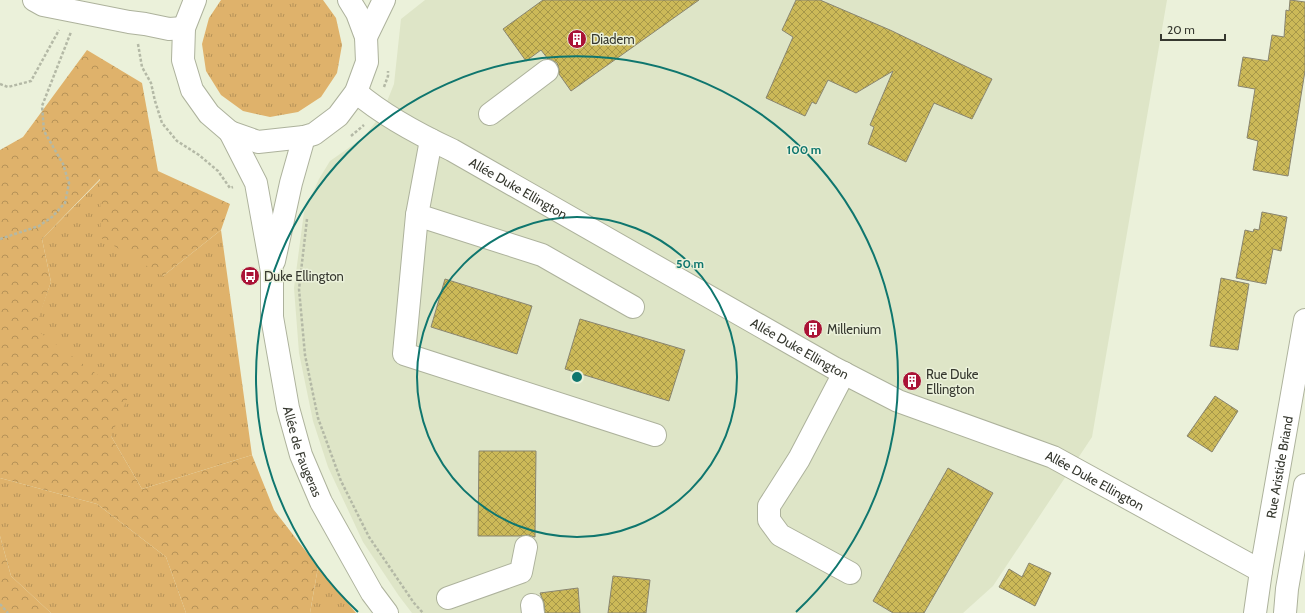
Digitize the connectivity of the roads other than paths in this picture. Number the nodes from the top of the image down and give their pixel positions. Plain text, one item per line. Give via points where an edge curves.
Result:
1 (34, 0) edge
2 (195, 0) edge
3 (349, 0) edge
4 (384, 0) edge
5 (184, 28) junction
6 (366, 37) junction
7 (547, 72) dead end
8 (356, 92) junction
9 (490, 114) dead end
10 (230, 132) junction
11 (304, 137) junction
12 (431, 140) junction
13 (417, 215) junction
14 (272, 272) junction
15 (634, 307) dead end
16 (1305, 320) edge
17 (844, 373) junction
18 (655, 435) dead end
19 (1305, 485) edge
20 (526, 546) dead end
21 (1261, 571) junction
22 (850, 573) dead end
23 (448, 598) dead end
24 (387, 613) edge
25 (1255, 613) edge
26 (1285, 613) edge

1 - 5 street via 43,5 79,13 170,29
2 - 5 street
3 - 6 street
4 - 6 street
5 - 10 street via 183,60 192,90 210,114
6 - 8 street via 367,62
7 - 9 street
8 - 11 street via 338,116 314,134
8 - 12 street, Allée Duke Ellington via 377,108
10 - 11 street via 258,142
10 - 14 street, Allée de Faugeras via 256,183
11 - 14 street, Allée de Faugeras via 291,183
12 - 13 street
12 - 17 street, Allée Duke Ellington
13 - 15 street via 542,255
13 - 18 street via 404,354
14 - 24 street, Allée de Faugeras via 272,317 288,408 301,455 321,502 372,593
16 - 21 street, Rue Aristide Briand
17 - 21 street, Allée Duke Ellington via 898,401 1053,456
17 - 22 street via 799,459 769,506 769,520 780,534
19 - 26 street
20 - 23 street via 521,572
21 - 25 street, Rue Aristide Briand

